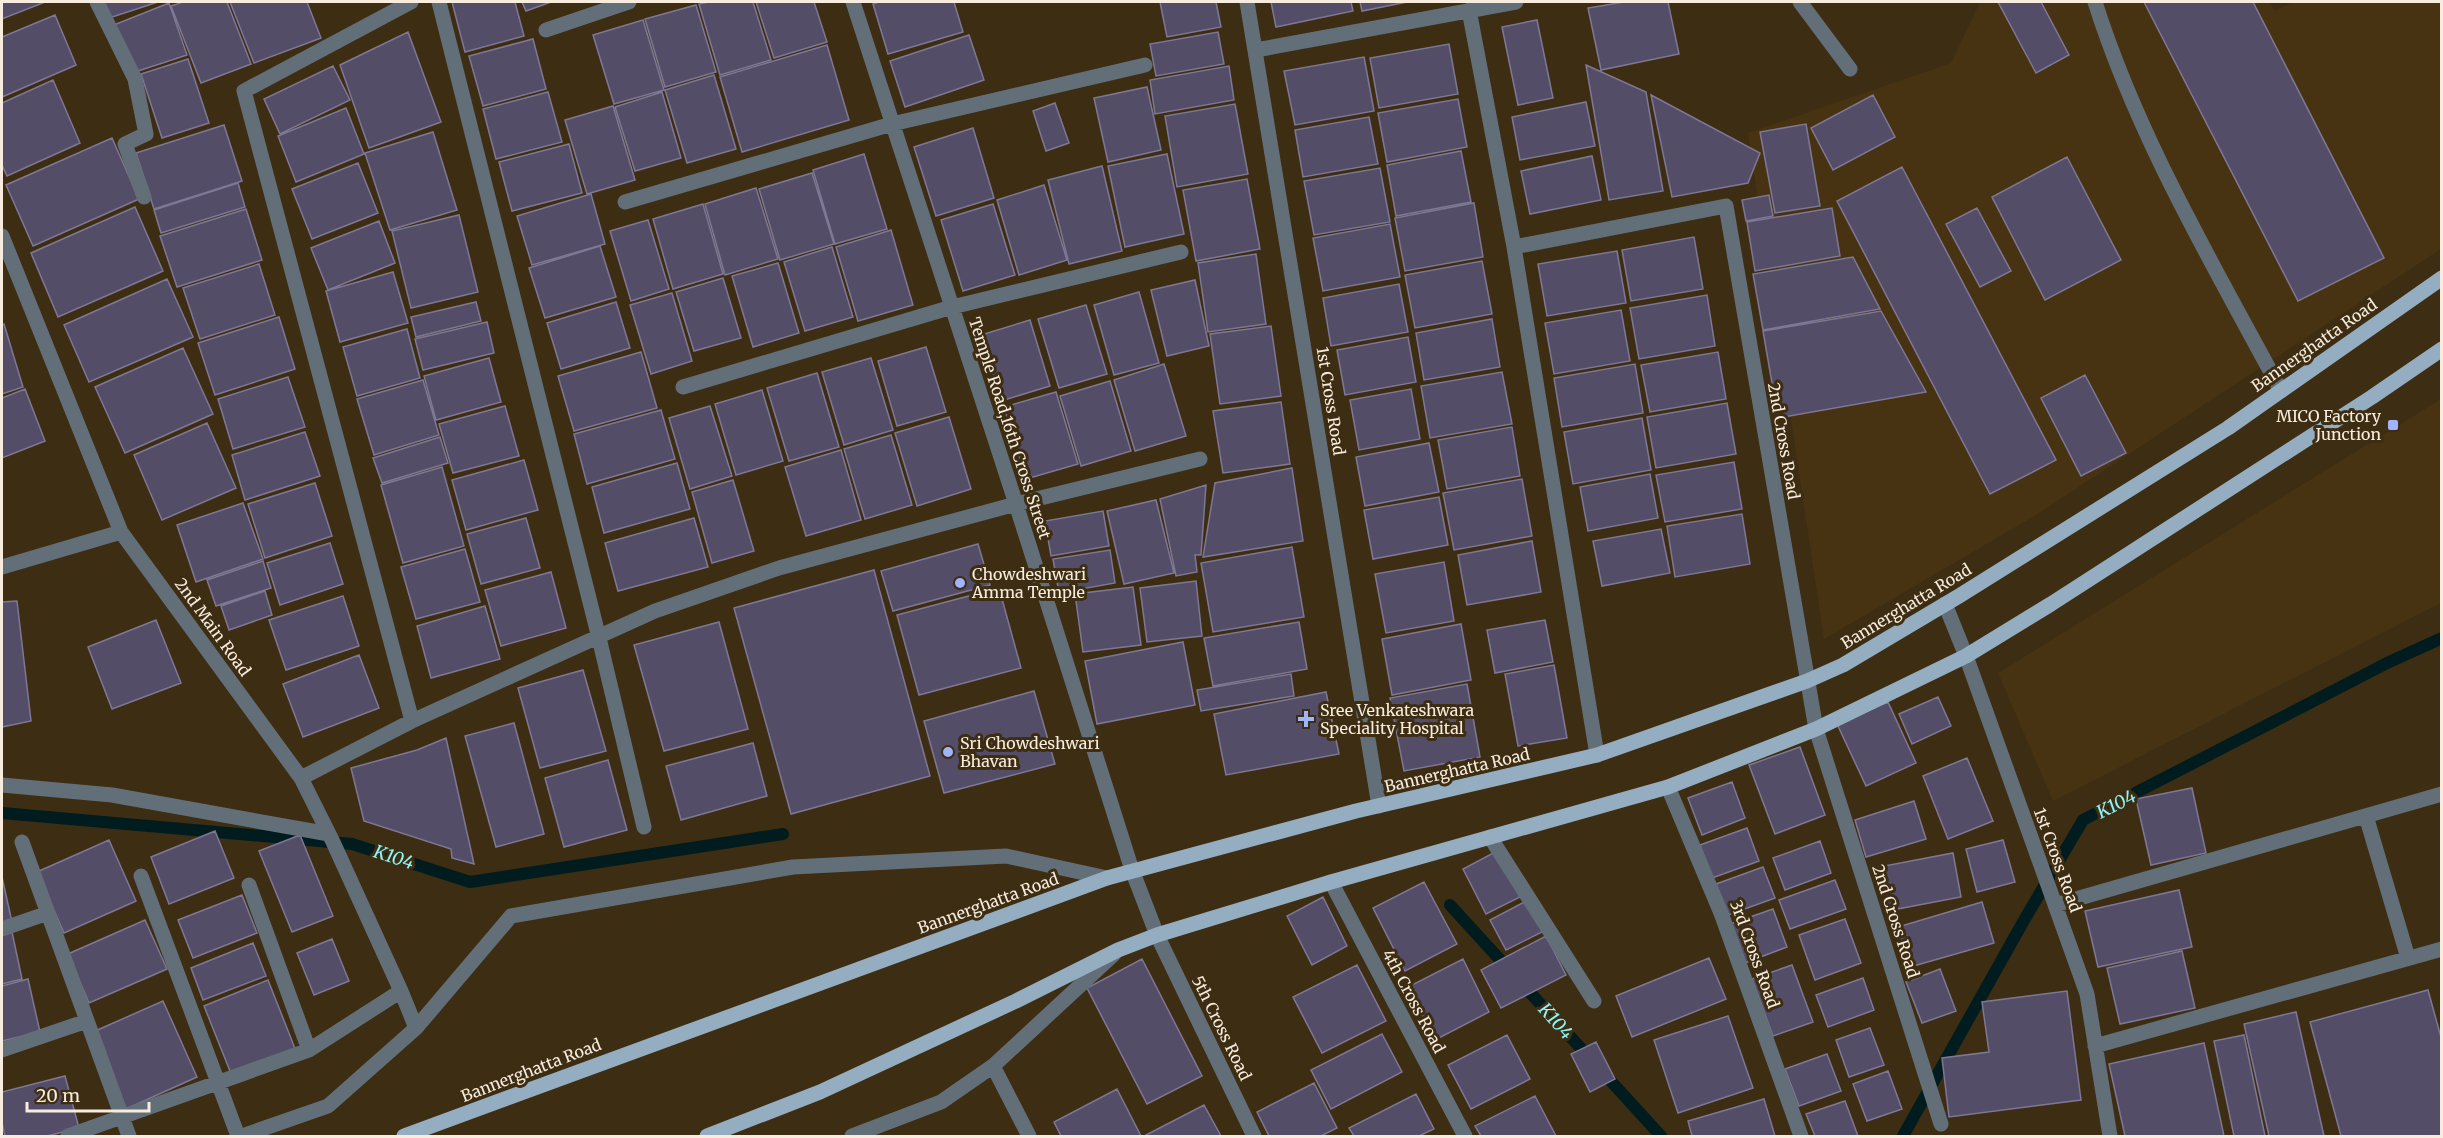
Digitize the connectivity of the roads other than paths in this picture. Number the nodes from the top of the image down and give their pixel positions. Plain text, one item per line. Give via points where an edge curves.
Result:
1 (97, 2) edge
2 (411, 2) edge
3 (439, 2) edge
4 (629, 2) edge
5 (853, 2) edge
6 (1247, 2) edge
7 (1516, 2) edge
8 (1800, 2) edge
9 (2095, 2) edge
10 (1469, 10) junction
11 (546, 30) dead end
12 (1256, 50) junction
13 (1145, 65) dead end
14 (1850, 69) dead end
15 (892, 124) junction
16 (144, 197) dead end
17 (625, 202) dead end
18 (2, 237) edge
19 (1514, 247) junction
20 (1181, 252) dead end
21 (2442, 278) edge
22 (952, 307) junction
23 (2442, 348) edge
24 (683, 387) dead end
25 (2281, 391) junction
26 (1200, 459) dead end
27 (1017, 504) junction
28 (121, 532) junction
29 (2, 567) edge
30 (1945, 604) junction
31 (599, 638) junction
32 (1966, 656) junction
33 (1807, 681) junction
34 (412, 721) junction
35 (1816, 729) junction
36 (1597, 755) junction
37 (301, 778) junction
38 (2, 786) edge
39 (1668, 787) junction
40 (2442, 794) edge
41 (1379, 806) junction
42 (2366, 816) junction
43 (644, 827) dead end
44 (329, 834) junction
45 (1490, 837) junction
46 (22, 842) dead end
47 (1132, 870) junction
48 (141, 876) dead end
49 (1107, 878) junction
50 (1331, 882) junction
51 (249, 885) dead end
52 (2055, 903) junction
53 (48, 913) junction
54 (2, 929) edge
55 (1157, 935) junction
56 (2442, 949) edge
57 (1118, 950) junction
58 (2408, 958) junction
59 (401, 991) junction
60 (1594, 1000) dead end
61 (87, 1021) junction
62 (416, 1028) junction
63 (2095, 1046) junction
64 (2, 1050) edge
65 (309, 1050) junction
66 (993, 1066) junction
67 (218, 1083) junction
68 (121, 1116) junction
69 (1941, 1124) dead end
70 (68, 1137) edge
71 (129, 1137) edge
72 (240, 1137) edge
73 (404, 1137) edge
74 (707, 1137) edge
75 (852, 1137) edge
76 (1029, 1137) edge
77 (1254, 1137) edge
78 (1465, 1137) edge
79 (1801, 1137) edge
80 (2110, 1137) edge

1 - 16 street via 135,79 146,134 125,144
2 - 34 street via 244,91
3 - 31 street
4 - 11 street
5 - 15 street, Temple Road,16th Cross Street
6 - 12 street, 1st Cross Road
7 - 10 street
8 - 14 street
9 - 25 street via 2111,55 2159,161
10 - 12 street
10 - 19 street
12 - 41 street, 1st Cross Road
13 - 15 street
15 - 17 street
15 - 22 street, Temple Road,16th Cross Street
18 - 28 street, 2nd Main Road
19 - 33 street, 2nd Cross Road via 1725,206
19 - 36 street
20 - 22 street
21 - 25 main road, Bannerghatta Road
22 - 24 street
22 - 27 street, Temple Road,16th Cross Street
23 - 32 main road via 2372,397
25 - 30 main road, Bannerghatta Road
26 - 27 street
27 - 31 street via 779,568 655,611
27 - 47 street, Temple Road,16th Cross Street
28 - 29 street
28 - 37 street, 2nd Main Road
30 - 32 street, 1st Cross Road
30 - 33 main road, Bannerghatta Road via 1843,665
31 - 34 street
31 - 43 street
32 - 35 main road
32 - 52 street, 1st Cross Road
33 - 35 street, 2nd Cross Road
33 - 36 main road, Bannerghatta Road
34 - 37 street
35 - 39 main road
35 - 69 street, 2nd Cross Road
36 - 41 main road, Bannerghatta Road
37 - 44 street, 2nd Main Road
38 - 44 street via 112,795
39 - 45 main road
39 - 79 street, 3rd Cross Road via 1722,913
40 - 42 street
41 - 47 main road, Bannerghatta Road
42 - 52 street
42 - 58 street
44 - 59 street, 2nd Main Road
45 - 50 main road
45 - 60 street
46 - 53 street
47 - 49 main road, Bannerghatta Road
47 - 55 street, Temple Road,16th Cross Street
48 - 67 street
49 - 62 street via 1006,856 793,867 511,916
49 - 73 main road, Bannerghatta Road
50 - 55 main road
50 - 78 street, 4th Cross Road
51 - 65 street
52 - 63 street, 1st Cross Road via 2087,994
53 - 54 street
53 - 61 street
55 - 57 main road
55 - 77 street, 5th Cross Road
56 - 58 street
57 - 66 street
57 - 74 main road via 820,1092
58 - 63 street
59 - 62 street, 2nd Main Road
59 - 65 street
61 - 64 street
61 - 68 street
62 - 72 street via 328,1106
63 - 80 street, 1st Cross Road
65 - 67 street
66 - 75 street via 940,1102
66 - 76 street
67 - 68 street
67 - 72 street
68 - 70 street
68 - 71 street

